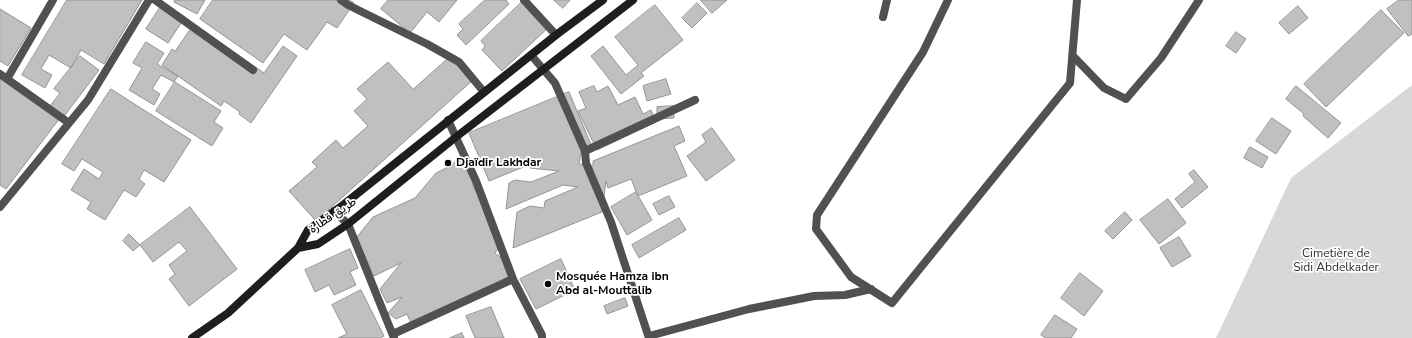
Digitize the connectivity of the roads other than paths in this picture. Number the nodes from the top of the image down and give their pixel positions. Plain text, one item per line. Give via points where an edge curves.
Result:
1 (53, 0) edge
2 (148, 0) edge
3 (155, 0) edge
4 (341, 0) edge
5 (524, 0) edge
6 (603, 0) edge
7 (633, 0) edge
8 (887, 0) edge
9 (948, 0) edge
10 (1077, 0) edge
11 (1199, 0) edge
12 (883, 17) dead end
13 (556, 35) junction
14 (531, 54) junction
15 (1072, 56) junction
16 (544, 69) junction
17 (254, 70) dead end
18 (0, 74) edge
19 (7, 79) junction
20 (484, 92) junction
21 (695, 100) dead end
22 (448, 120) junction
23 (69, 123) junction
24 (456, 137) junction
25 (585, 151) junction
26 (1, 203) edge
27 (334, 211) junction
28 (348, 224) junction
29 (298, 248) junction
30 (513, 279) junction
31 (871, 289) junction
32 (393, 336) edge
33 (647, 337) edge
34 (192, 338) edge
35 (542, 338) edge

1 - 19 street
2 - 23 street via 88,100
3 - 17 street
4 - 20 street via 459,62
5 - 13 street
6 - 13 main road, طريق قطارة
7 - 16 main road, طريق قطارة
8 - 12 street
9 - 31 street via 923,52 817,214 816,229 851,276
10 - 15 street
11 - 15 street via 1161,58 1126,99 1104,88
13 - 14 main road, طريق قطارة
14 - 16 street
14 - 20 main road, طريق قطارة
15 - 31 street via 1070,83 892,303
16 - 24 main road, طريق قطارة
16 - 25 street via 555,83
18 - 19 street
19 - 23 street
20 - 22 main road, طريق قطارة
21 - 25 street
22 - 24 street
22 - 27 main road, طريق قطارة
23 - 26 street
24 - 28 main road, طريق قطارة
24 - 30 street
25 - 33 street via 586,163 611,222
27 - 28 street
27 - 29 main road, طريق قطارة via 308,230
28 - 29 main road, طريق قطارة via 318,244
28 - 32 street
29 - 34 main road via 228,313
30 - 32 street
30 - 35 street
31 - 33 street via 845,296 814,296 749,309

